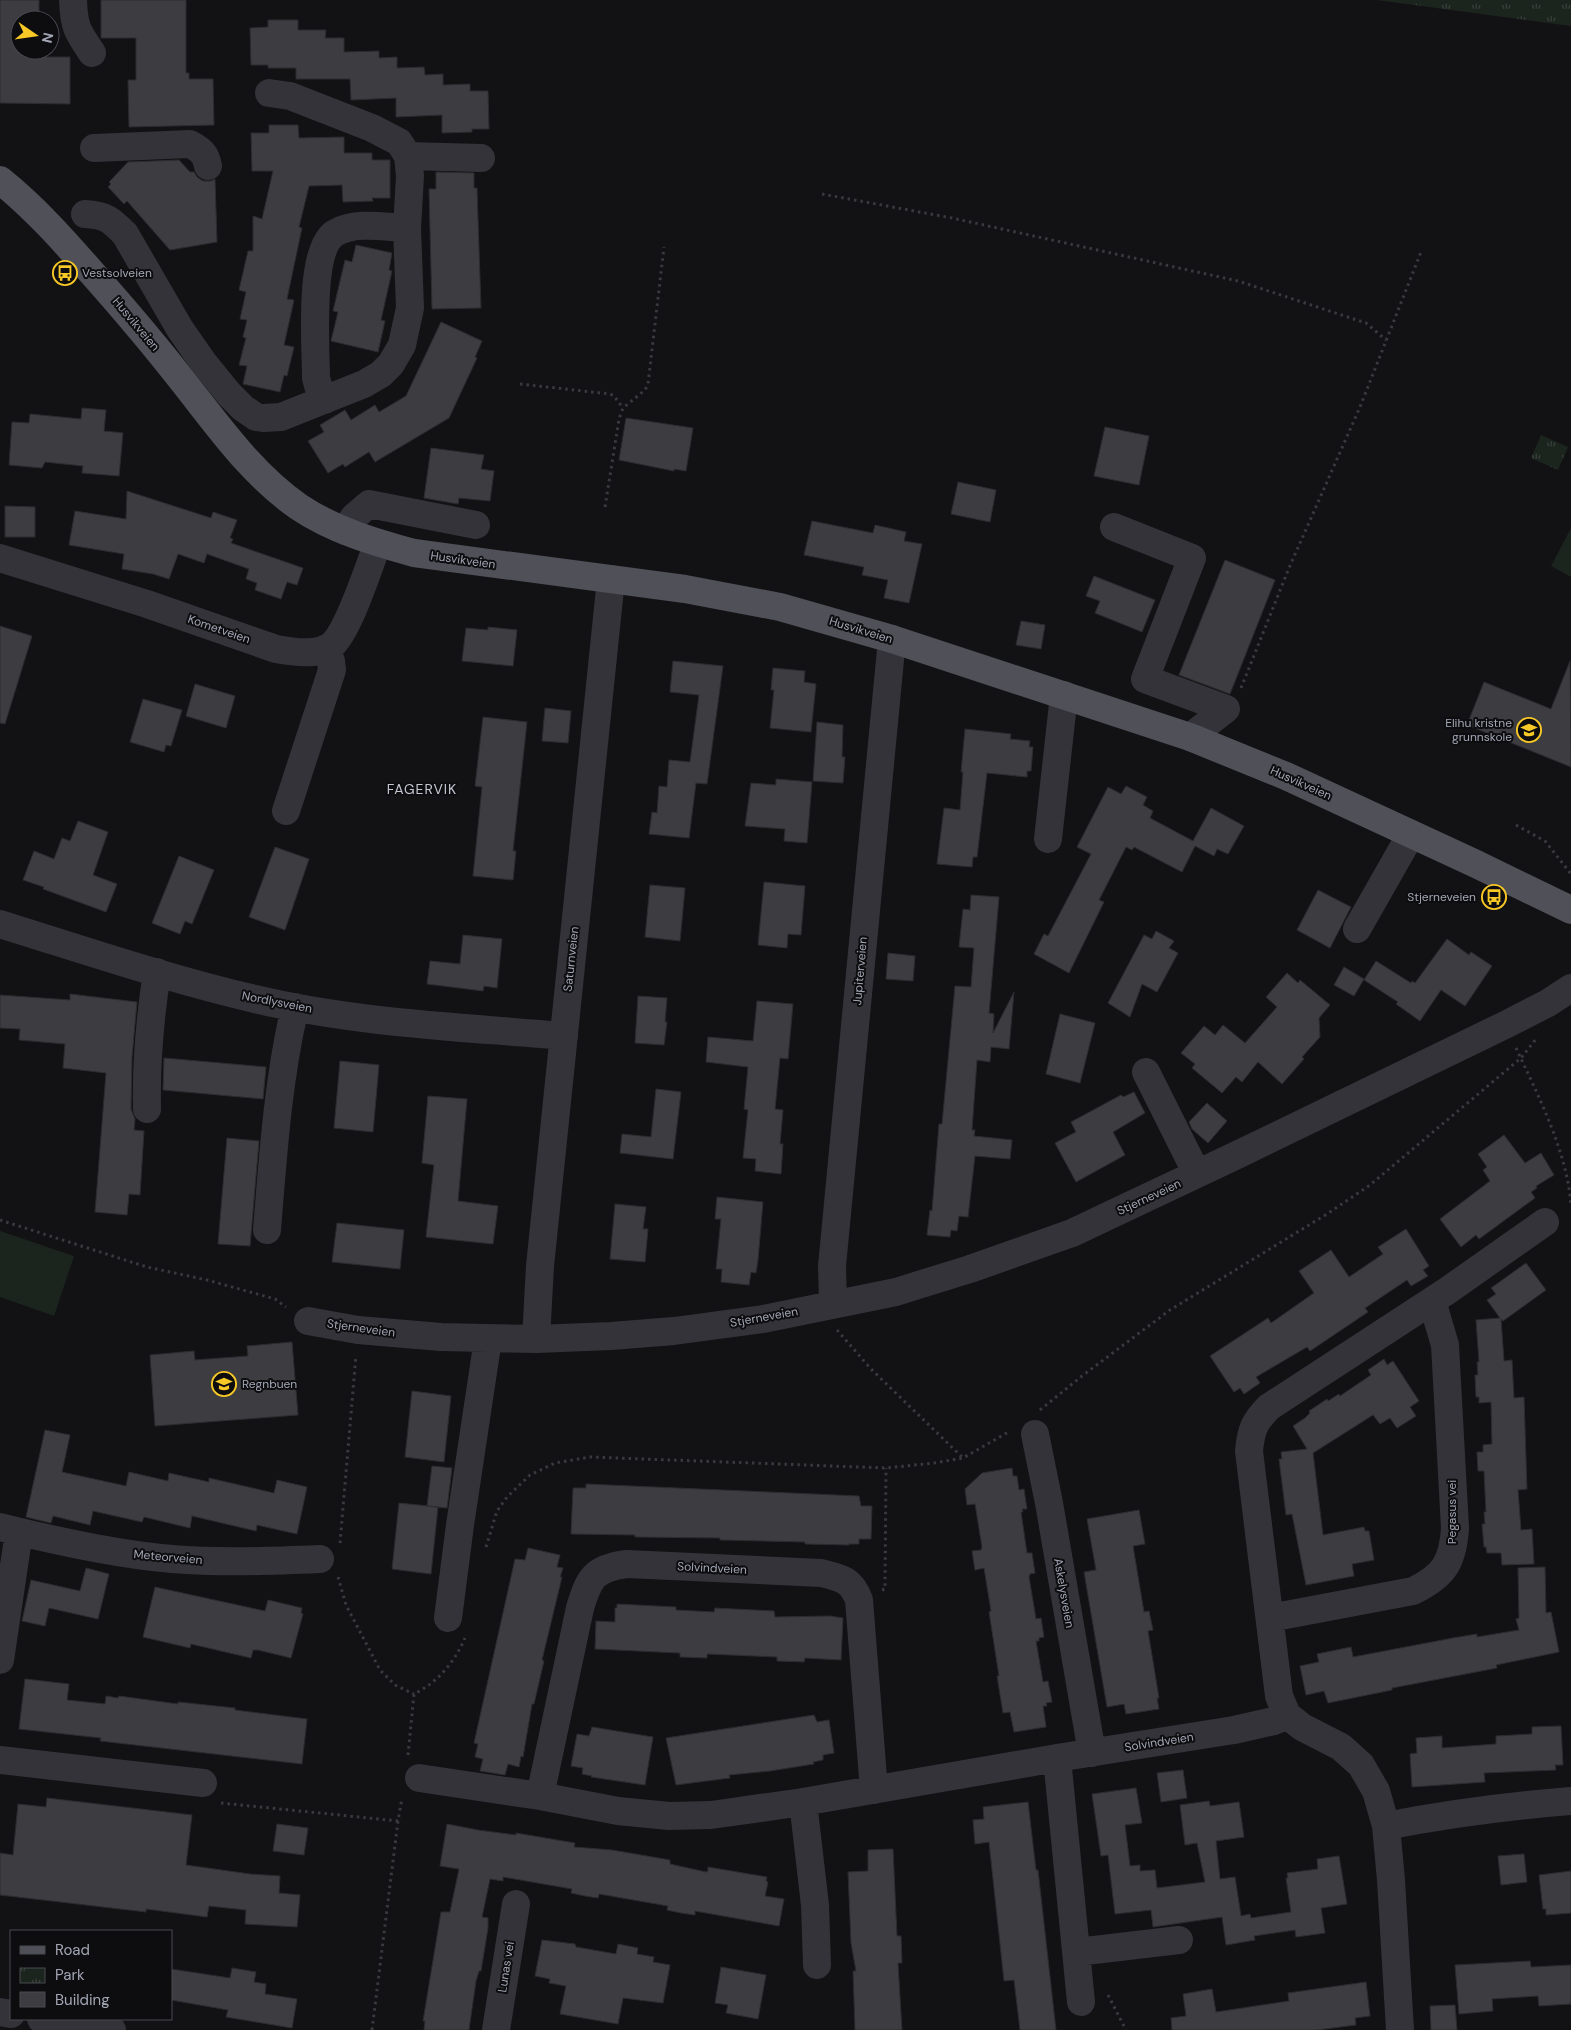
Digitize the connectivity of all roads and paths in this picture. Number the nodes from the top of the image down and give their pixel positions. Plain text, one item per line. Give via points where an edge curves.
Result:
1 (73, 0) edge
2 (92, 53) dead end
3 (269, 93) dead end
4 (94, 148) dead end
5 (408, 156) junction
6 (481, 158) dead end
7 (208, 166) dead end
8 (0, 180) edge
9 (822, 194) dead end
10 (85, 214) dead end
11 (407, 228) junction
12 (664, 247) dead end
13 (1421, 252) dead end
14 (1386, 340) junction
15 (520, 384) dead end
16 (325, 400) junction
17 (623, 408) junction
18 (605, 507) dead end
19 (476, 525) dead end
20 (1114, 527) dead end
21 (345, 531) junction
22 (378, 543) junction
23 (0, 558) edge
24 (611, 579) junction
25 (892, 638) junction
26 (324, 649) junction
27 (1064, 695) junction
28 (1226, 709) junction
29 (1190, 737) junction
30 (286, 811) dead end
31 (1516, 825) dead end
32 (1411, 834) junction
33 (1048, 839) dead end
34 (1571, 874) edge
35 (1571, 910) edge
36 (0, 924) edge
37 (1357, 929) dead end
38 (157, 972) junction
39 (1571, 988) edge
40 (294, 1007) junction
41 (564, 1036) junction
42 (1146, 1072) dead end
43 (147, 1109) dead end
44 (1197, 1174) junction
45 (1571, 1206) edge
46 (0, 1220) edge
47 (1545, 1222) dead end
48 (267, 1230) dead end
49 (1432, 1301) junction
50 (825, 1306) junction
51 (308, 1320) joint
52 (358, 1330) junction
53 (488, 1339) junction
54 (536, 1339) junction
55 (1030, 1424) junction
56 (963, 1458) junction
57 (886, 1468) junction
58 (10, 1530) edge
59 (484, 1554) dead end
60 (332, 1561) junction
61 (859, 1600) junction
62 (1270, 1618) junction
63 (458, 1624) joint
64 (0, 1660) edge
65 (414, 1694) junction
66 (1287, 1715) junction
67 (1092, 1753) junction
68 (1057, 1758) junction
69 (0, 1760) edge
70 (410, 1776) junction
71 (874, 1790) junction
72 (208, 1792) joint
73 (540, 1796) junction
74 (1571, 1801) edge
75 (803, 1802) junction
76 (398, 1821) junction
77 (1386, 1826) junction
78 (516, 1904) dead end
79 (1178, 1940) dead end
80 (1077, 1952) junction
81 (817, 1966) dead end
82 (1082, 2002) dead end
83 (47, 2020) edge
84 (112, 2030) edge
85 (372, 2030) edge
86 (496, 2030) edge
87 (1400, 2030) edge

1 - 2 street via 74,24
3 - 5 street via 290,96 372,128 399,142
4 - 7 street via 190,144 201,150
5 - 6 street
5 - 11 street
8 - 21 main road, Husvikveien via 57,233 145,333 266,481 299,507
9 - 14 path via 952,218 1238,281 1366,323
10 - 16 street via 101,215 125,234 180,329 203,362 243,408 256,417 281,417
11 - 16 street via 410,308 402,345 381,374
11 - 16 street via 349,227 328,240 320,261 316,290 316,378
12 - 17 path via 648,384 646,390
13 - 14 path
14 - 28 path via 1240,692
15 - 17 path via 610,394
17 - 18 path
19 - 21 street via 369,504 354,517
20 - 28 street via 1192,558 1145,679
21 - 22 main road, Husvikveien
22 - 24 main road, Husvikveien via 414,553
22 - 26 street via 344,631
23 - 26 street, Kometveien via 276,649 297,653
24 - 25 main road, Husvikveien via 780,607
24 - 41 street, Saturnveien
25 - 27 main road, Husvikveien
25 - 50 street, Jupiterveien via 832,1266
26 - 30 street via 332,670
27 - 29 main road, Husvikveien
27 - 33 street
28 - 29 street
29 - 32 main road, Husvikveien via 1286,776
31 - 34 path via 1545,841
32 - 35 main road, Husvikveien
32 - 37 street
36 - 38 street, Nordlysveien
38 - 40 street, Nordlysveien
38 - 43 street via 147,1070
39 - 44 street, Stjerneveien via 1540,1008
40 - 41 street, Nordlysveien via 382,1020
40 - 48 street via 275,1127
41 - 54 street, Saturnveien via 540,1266
42 - 44 street, Stjerneveien
44 - 50 street, Stjerneveien via 1044,1243 896,1292
45 - 55 path via 1558,1145 1521,1058 1370,1184 1170,1310 1082,1376
46 - 51 path via 146,1267 275,1299
47 - 49 street
49 - 62 street via 1306,1381 1256,1420 1250,1434 1249,1451
49 - 62 street, Pegasus vei via 1445,1345 1455,1528 1450,1558 1438,1576 1412,1591
50 - 54 street, Stjerneveien via 763,1319 674,1331
50 - 56 path via 871,1369
51 - 52 street, Stjerneveien
52 - 53 street, Stjerneveien
52 - 60 path
53 - 54 street, Stjerneveien
53 - 63 street via 460,1525
55 - 56 path
55 - 67 street, Askelysveien
56 - 57 path
57 - 59 path via 590,1457 555,1463 530,1475 507,1497 497,1511
57 - 61 path via 885,1589
58 - 60 street, Meteorveien via 172,1559
58 - 64 street, Meteorveien
60 - 65 path via 346,1605 380,1670 395,1685
61 - 71 street
61 - 73 street, Solvindveien via 854,1588 842,1578 821,1573 627,1564 610,1566 598,1572 586,1588 580,1608
62 - 66 street via 1279,1696
63 - 65 path via 465,1639 455,1660 431,1686
65 - 70 path
66 - 67 street, Solvindveien via 1234,1730
66 - 77 street via 1302,1727 1341,1747 1361,1765 1376,1791
67 - 68 street, Solvindveien
68 - 71 street, Solvindveien
68 - 80 street
69 - 72 street
70 - 73 street, Solvindveien
70 - 76 path
71 - 75 street, Solvindveien
72 - 76 path
73 - 75 street, Solvindveien via 618,1811 669,1816 711,1815
74 - 77 street
75 - 81 street via 815,1905
76 - 85 path
77 - 87 street
78 - 86 street, Lunas vei
79 - 80 street
80 - 82 street
83 - 84 street

